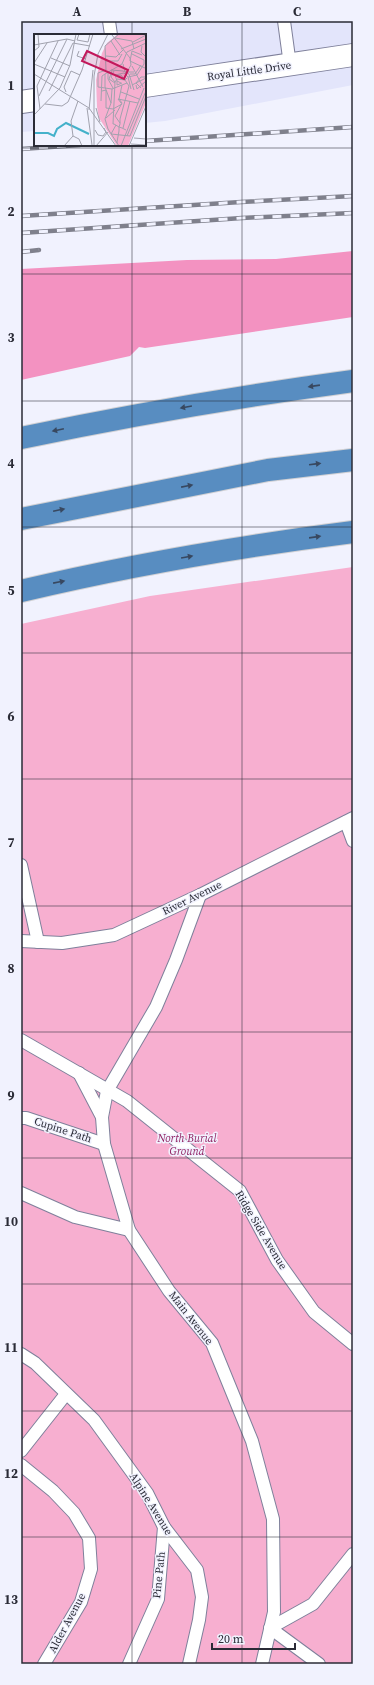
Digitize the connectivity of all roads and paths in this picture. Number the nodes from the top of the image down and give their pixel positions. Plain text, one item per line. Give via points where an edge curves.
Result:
1 (109, 21) edge
2 (284, 21) edge
3 (111, 34) edge
4 (353, 55) edge
5 (290, 65) junction
6 (146, 86) edge
7 (34, 100) edge
8 (21, 102) edge
9 (353, 381) edge
10 (21, 438) edge
11 (353, 460) edge
12 (21, 519) edge
13 (353, 532) edge
14 (21, 591) edge
15 (349, 820) edge
16 (353, 841) edge
17 (21, 865) edge
18 (200, 895) junction
19 (21, 941) edge
20 (38, 942) junction
21 (23, 1041) edge
22 (79, 1073) junction
23 (107, 1091) junction
24 (102, 1117) junction
25 (21, 1118) edge
26 (104, 1144) junction
27 (21, 1193) edge
28 (130, 1230) junction
29 (353, 1344) edge
30 (21, 1354) edge
31 (66, 1394) junction
32 (21, 1451) edge
33 (21, 1465) edge
34 (164, 1527) junction
35 (353, 1554) edge
36 (270, 1628) junction
37 (44, 1664) edge
38 (129, 1664) edge
39 (189, 1664) edge
40 (262, 1664) edge
41 (319, 1664) edge

1 - 3 lane
2 - 5 lane
4 - 5 street, Royal Little Drive
5 - 6 street, Royal Little Drive
7 - 8 street
9 -> 10 highway via 260,394
12 -> 11 highway via 268,470
14 -> 13 highway via 232,549
15 - 16 lane
15 - 18 lane, River Avenue
17 - 20 lane
18 - 20 lane, River Avenue via 114,935 62,943
18 - 23 lane via 156,1007
19 - 20 lane, River Avenue
21 - 22 lane
22 - 23 lane, Ridge Side Avenue
22 - 24 lane, Main Avenue
23 - 24 lane
23 - 29 lane, Ridge Side Avenue via 127,1101 240,1191 277,1260 314,1312
24 - 26 lane, Main Avenue
25 - 26 lane, Cupine Path
26 - 28 lane, Main Avenue
27 - 28 lane via 75,1217
28 - 36 lane, Main Avenue via 169,1291 212,1343 252,1441 273,1519 274,1612
30 - 31 lane, Alpine Avenue via 35,1363
31 - 32 lane
31 - 34 lane, Alpine Avenue via 94,1420 147,1493
33 - 37 lane, Alder Avenue via 54,1491 74,1513 89,1538 92,1569 81,1602
34 - 38 lane, Pine Path via 158,1599
34 - 39 lane, Alpine Avenue via 197,1570 202,1598
35 - 36 lane via 313,1604
36 - 40 lane, Main Avenue
36 - 41 lane

